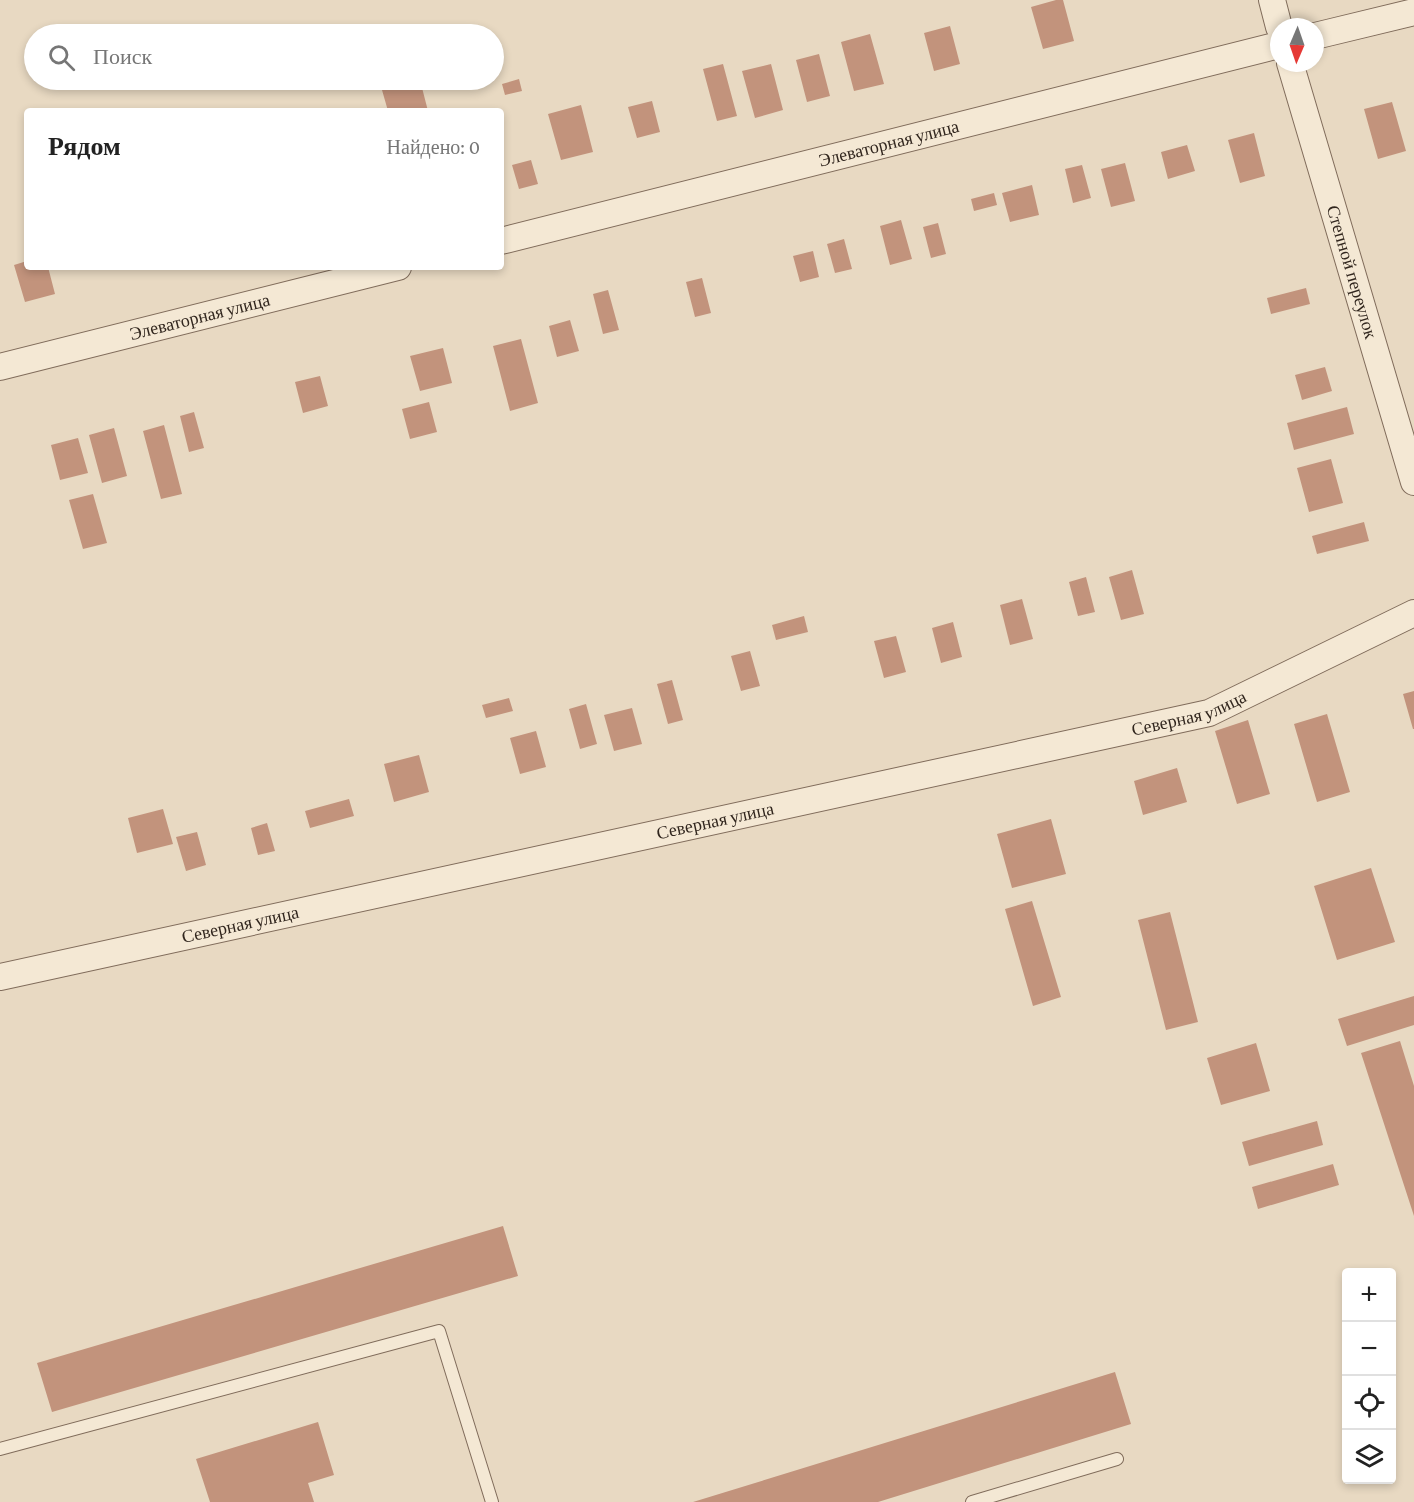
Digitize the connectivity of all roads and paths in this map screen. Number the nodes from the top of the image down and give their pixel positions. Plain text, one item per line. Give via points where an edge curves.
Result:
1 (1272, 0) edge
2 (1414, 12) edge
3 (1277, 18) edge
4 (1324, 34) edge
5 (1270, 47) edge
6 (1293, 72) edge
7 (504, 240) edge
8 (386, 270) edge
9 (0, 367) edge
10 (1414, 482) edge
11 (1414, 613) edge
12 (0, 977) edge
13 (0, 1449) edge
14 (1117, 1459) dead end
15 (492, 1502) edge
16 (972, 1502) edge

1 - 3 street
2 - 4 street
5 - 7 street, Элеваторная улица
6 - 10 street, Степной переулок
8 - 9 street, Элеваторная улица
11 - 12 street, Северная улица via 1209,712
13 - 15 lane via 439,1331
14 - 16 lane

